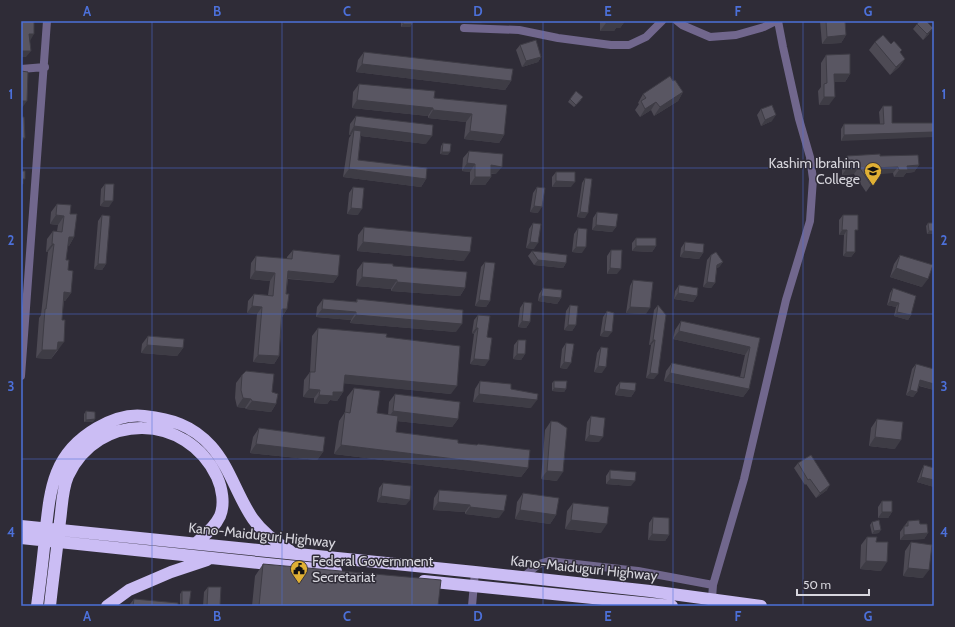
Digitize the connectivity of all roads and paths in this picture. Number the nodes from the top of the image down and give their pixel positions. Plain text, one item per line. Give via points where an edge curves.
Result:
1 (47, 21) edge
2 (662, 21) edge
3 (677, 21) edge
4 (777, 21) edge
5 (464, 28) dead end
6 (45, 67) junction
7 (21, 69) edge
8 (21, 376) edge
9 (21, 526) edge
10 (21, 538) edge
11 (196, 543) junction
12 (292, 552) junction
13 (211, 559) junction
14 (345, 572) edge
15 (475, 572) junction
16 (523, 577) junction
17 (413, 580) edge
18 (474, 586) junction
19 (713, 586) junction
20 (712, 598) junction
21 (37, 606) edge
22 (50, 606) edge
23 (108, 606) edge
24 (472, 606) edge
25 (672, 606) edge
26 (761, 606) edge

1 - 6 street
2 - 5 street via 646,37 630,45 558,38 519,30
3 - 4 street via 710,37 736,34
4 - 19 street via 797,112 810,157 813,179 810,221 786,300 744,479
6 - 7 street
6 - 8 street
9 - 11 highway, Kano-Maiduguri Highway
10 - 13 highway, Kano-Maiduguri Highway
11 - 12 highway, Kano-Maiduguri Highway
11 - 22 highway via 216,524 222,506 220,484 209,462 184,439 174,435 142,429 114,432 91,445 81,455 67,478
12 - 15 highway, Kano-Maiduguri Highway
12 - 21 highway via 276,543 254,520 223,462 210,445 194,431 185,425 168,420 138,415 123,417 88,433 74,445 57,471 50,497
13 - 14 highway, Kano-Maiduguri Highway
13 - 23 highway via 129,590
15 - 16 highway, Kano-Maiduguri Highway
15 - 18 street
16 - 19 street via 539,564 549,560 638,571
16 - 20 highway, Kano-Maiduguri Highway
17 - 18 highway, Kano-Maiduguri Highway
18 - 24 street
18 - 25 highway, Kano-Maiduguri Highway
19 - 20 street
20 - 26 highway, Kano-Maiduguri Highway

